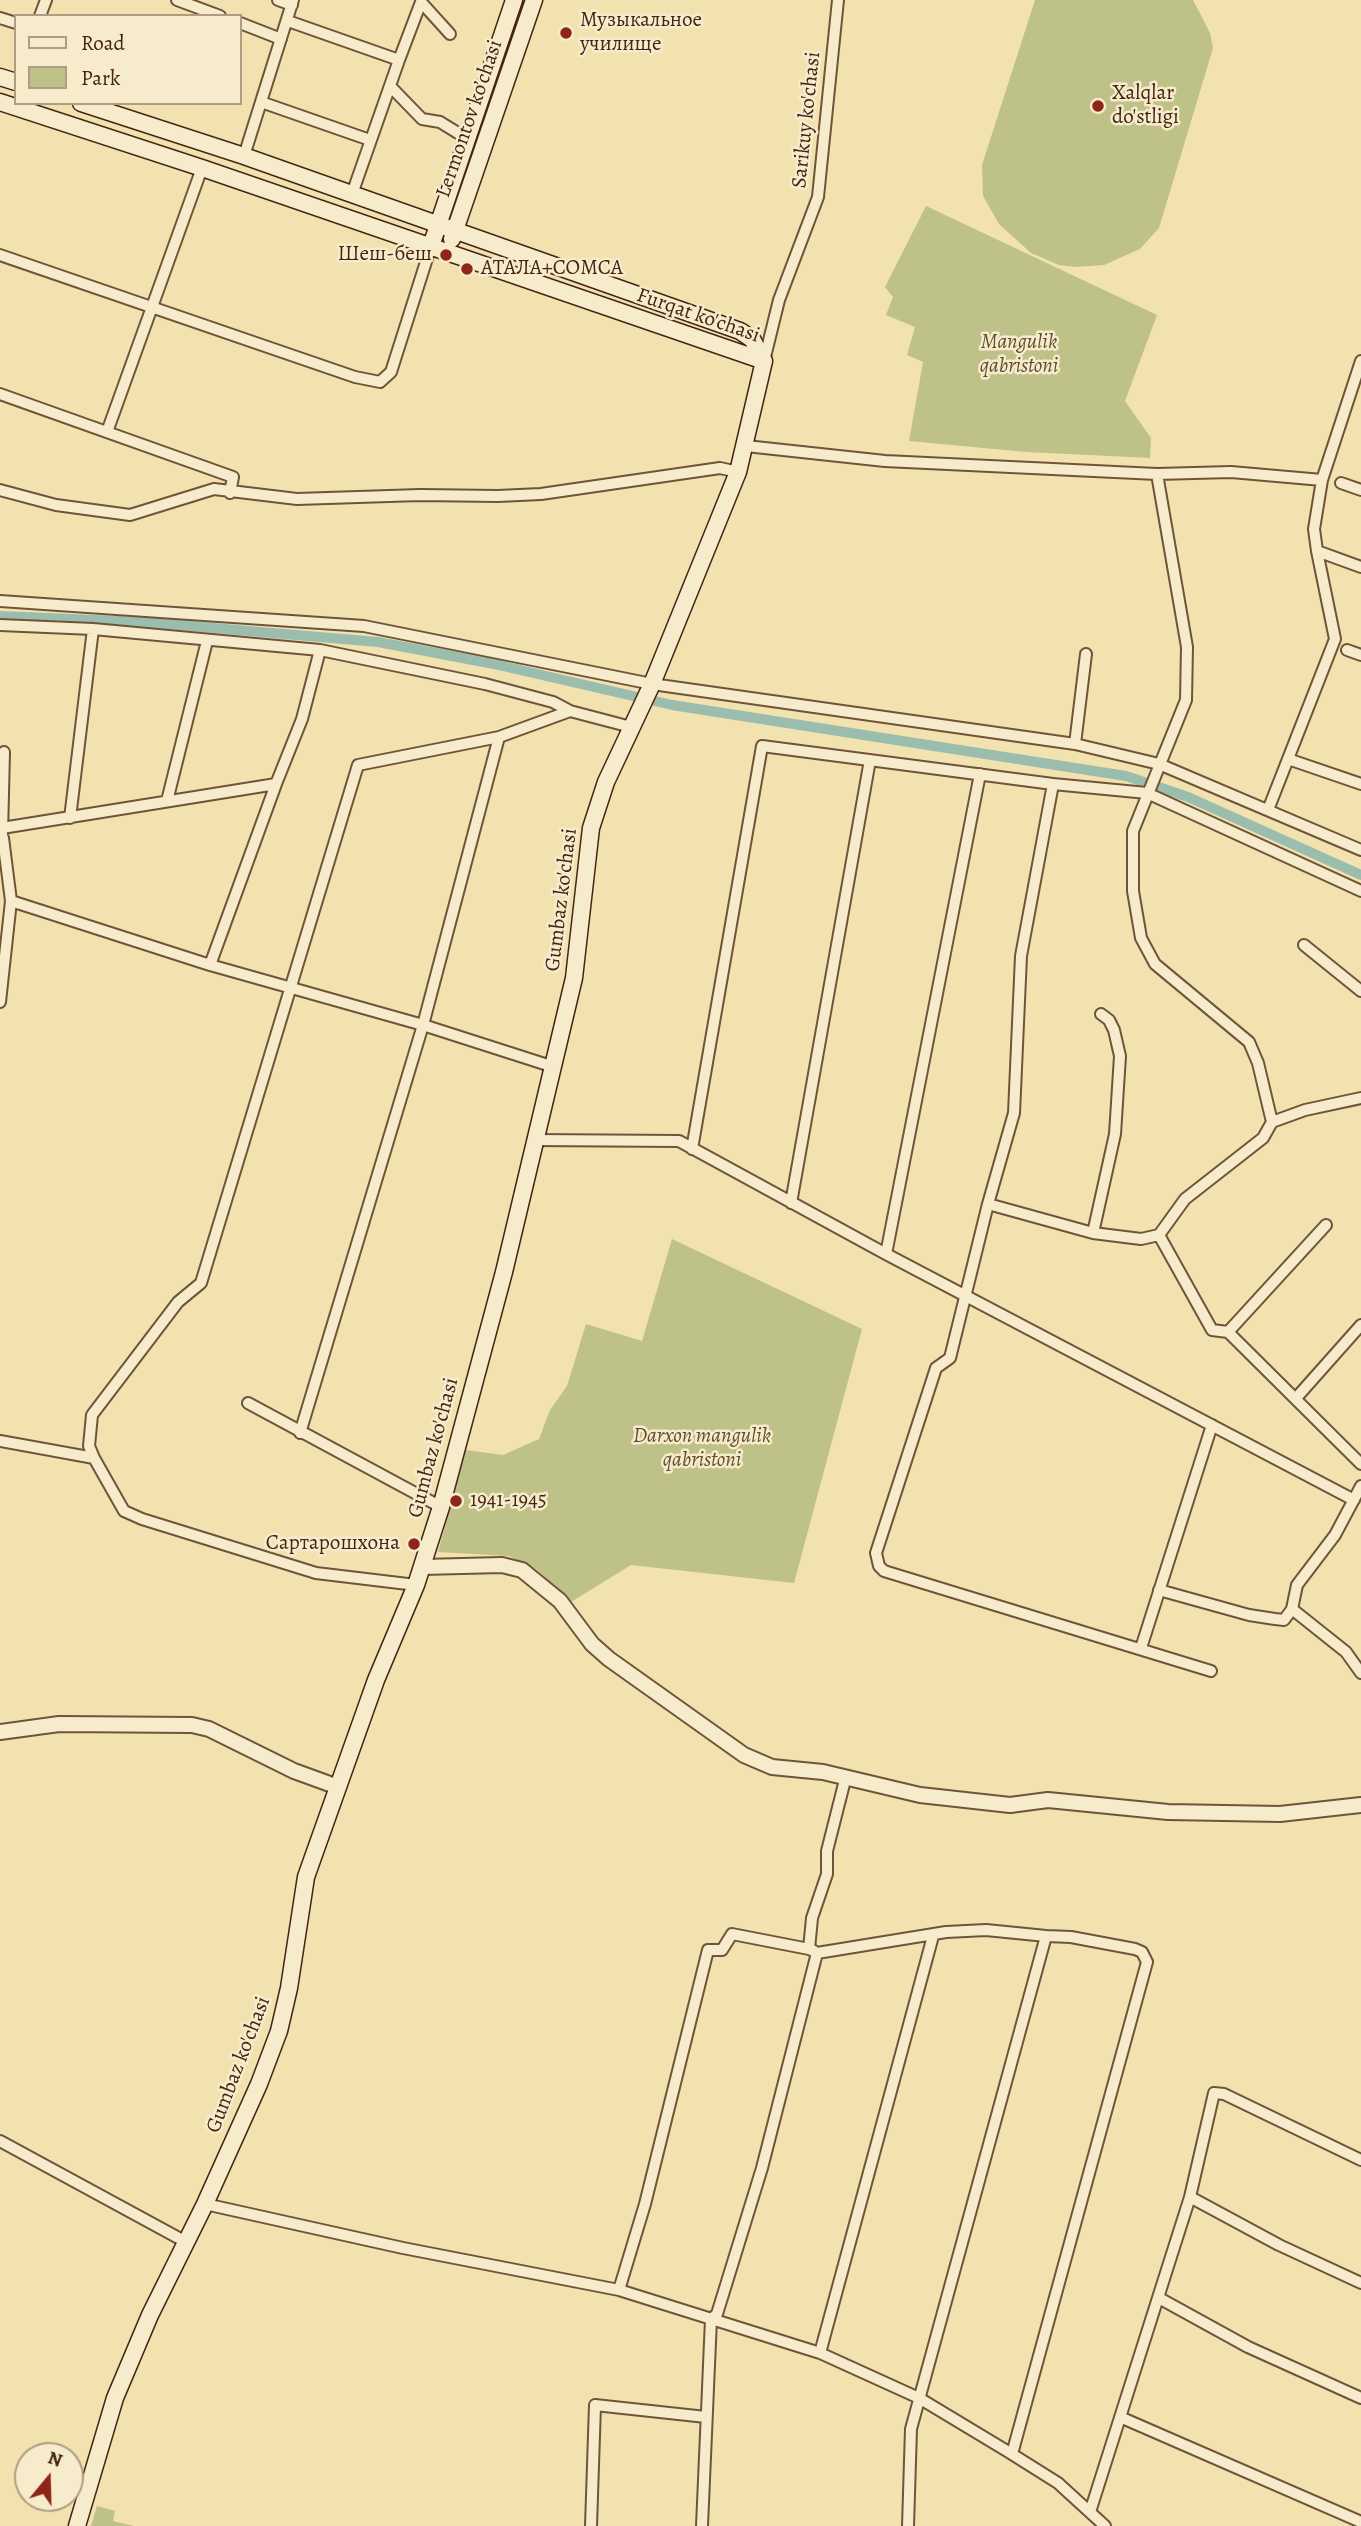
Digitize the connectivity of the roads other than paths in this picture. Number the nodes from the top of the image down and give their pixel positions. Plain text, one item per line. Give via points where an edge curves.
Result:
1 (177, 0) edge
2 (278, 0) edge
3 (514, 0) edge
4 (534, 0) edge
5 (838, 0) edge
6 (419, 1) edge
7 (293, 2) edge
8 (215, 14) edge
9 (288, 21) junction
10 (242, 24) edge
11 (450, 34) dead end
12 (281, 38) junction
13 (399, 61) junction
14 (391, 87) junction
15 (0, 102) edge
16 (261, 102) junction
17 (86, 105) edge
18 (466, 138) junction
19 (370, 140) junction
20 (244, 156) junction
21 (202, 168) junction
22 (352, 194) junction
23 (439, 224) junction
24 (455, 229) junction
25 (431, 246) junction
26 (448, 252) junction
27 (0, 255) edge
28 (153, 308) junction
29 (764, 361) junction
30 (1361, 361) edge
31 (0, 394) edge
32 (107, 432) junction
33 (746, 446) junction
34 (738, 472) junction
35 (1157, 474) junction
36 (1322, 480) junction
37 (1341, 484) dead end
38 (0, 490) edge
39 (1361, 490) edge
40 (230, 493) junction
41 (1317, 551) junction
42 (1361, 567) edge
43 (0, 601) edge
44 (0, 625) edge
45 (93, 629) junction
46 (207, 641) junction
47 (320, 650) junction
48 (1347, 650) dead end
49 (1086, 654) dead end
50 (1361, 655) edge
51 (652, 684) junction
52 (570, 711) junction
53 (631, 727) junction
54 (499, 737) junction
55 (1075, 744) junction
56 (4, 752) dead end
57 (1288, 759) junction
58 (870, 760) junction
59 (1158, 766) junction
60 (980, 774) junction
61 (276, 784) junction
62 (1054, 784) junction
63 (1361, 784) edge
64 (1148, 789) junction
65 (167, 801) junction
66 (1268, 810) junction
67 (70, 818) junction
68 (1, 835) edge
69 (1361, 850) edge
70 (1361, 891) edge
71 (11, 901) junction
72 (5, 923) edge
73 (1304, 945) dead end
74 (210, 965) junction
75 (289, 986) junction
76 (1361, 991) edge
77 (0, 1002) edge
78 (1101, 1014) dead end
79 (422, 1025) junction
80 (554, 1067) junction
81 (1361, 1098) edge
82 (1272, 1122) junction
83 (533, 1140) junction
84 (692, 1149) junction
85 (791, 1203) junction
86 (988, 1203) junction
87 (1326, 1225) dead end
88 (1093, 1233) junction
89 (1159, 1235) junction
90 (886, 1254) junction
91 (964, 1295) junction
92 (1361, 1325) edge
93 (1228, 1332) junction
94 (1297, 1397) junction
95 (248, 1404) dead end
96 (1212, 1425) junction
97 (300, 1433) junction
98 (0, 1441) edge
99 (94, 1458) junction
100 (1361, 1464) edge
101 (1361, 1486) edge
102 (1354, 1500) junction
103 (441, 1507) junction
104 (422, 1567) junction
105 (416, 1585) junction
106 (1159, 1590) junction
107 (1292, 1609) junction
108 (1141, 1648) junction
109 (1211, 1671) dead end
110 (1361, 1673) edge
111 (0, 1732) edge
112 (846, 1776) junction
113 (338, 1787) junction
114 (1361, 1805) edge
115 (933, 1936) junction
116 (1046, 1936) junction
117 (813, 1951) junction
118 (0, 2141) edge
119 (1361, 2160) edge
120 (1190, 2197) junction
121 (205, 2204) junction
122 (186, 2242) junction
123 (1361, 2283) edge
124 (619, 2290) junction
125 (1159, 2298) junction
126 (711, 2319) junction
127 (820, 2354) junction
128 (919, 2398) junction
129 (1361, 2398) edge
130 (706, 2417) junction
131 (1120, 2417) junction
132 (1012, 2454) junction
133 (1090, 2512) junction
134 (1361, 2522) edge
135 (77, 2526) edge
136 (591, 2526) edge
137 (702, 2526) edge
138 (908, 2526) edge
139 (1105, 2526) edge

1 - 8 street
2 - 7 street
3 - 18 main road, Lermontov ko’chasi
4 - 24 main road, Lermontov ko’chasi
5 - 29 street, Sarikuy ko'chasi via 818,197 779,300
6 - 11 street
6 - 13 street
7 - 9 street
9 - 12 street
9 - 13 street
10 - 12 street
12 - 16 street
13 - 14 street
14 - 18 street via 422,120 440,122
14 - 19 street
15 - 21 main road, Furqat ko'chasi
16 - 19 street
16 - 20 street
17 - 20 main road, Furqat ko'chasi
18 - 23 main road, Lermontov ko’chasi
19 - 22 street
20 - 22 main road, Furqat ko'chasi
21 - 25 main road, Furqat ko'chasi
21 - 28 street
22 - 23 main road, Furqat ko'chasi
23 - 24 main road, Furqat ko'chasi
23 - 25 main road, Lermontov ko’chasi
24 - 26 main road, Lermontov ko’chasi
24 - 29 main road, Furqat ko'chasi via 740,331 752,339
25 - 26 main road, Furqat ko'chasi
25 - 28 street via 391,373 380,382
26 - 29 main road, Furqat ko'chasi
27 - 28 street
28 - 32 street
29 - 33 main road, Gumbaz ko'chasi
30 - 36 street
31 - 32 street
32 - 40 street via 233,477
33 - 34 main road, Gumbaz ko'chasi
33 - 35 street via 885,461
34 - 40 street via 720,468 498,496 297,499
34 - 51 main road, Gumbaz ko'chasi
35 - 36 street via 1231,472
35 - 59 street via 1187,647 1185,700
36 - 41 street via 1314,529
37 - 39 street
38 - 40 street via 56,505 130,515 203,491
41 - 42 street
41 - 57 street via 1335,639
43 - 51 street via 364,626
44 - 45 street
45 - 46 street
45 - 67 street
46 - 47 street
46 - 65 street
47 - 52 street via 485,684
47 - 61 street via 302,719
48 - 50 street
49 - 55 street
51 - 53 main road, Gumbaz ko'chasi
51 - 55 street
52 - 53 street
52 - 54 street
53 - 80 main road, Gumbaz ko'chasi via 591,828 574,978
54 - 75 street via 358,765
54 - 79 street
55 - 59 street
56 - 68 street
57 - 63 street
57 - 66 street
58 - 60 street
58 - 84 street via 762,740
58 - 85 street
59 - 64 street
59 - 66 street
60 - 62 street
60 - 90 street
61 - 65 street
61 - 74 street
62 - 64 street
62 - 86 street via 1021,956 1014,1113
64 - 70 street
64 - 82 street via 1133,831 1133,891 1141,938 1155,964 1249,1042
65 - 67 street
66 - 69 street
67 - 68 street
68 - 71 street
71 - 72 street
71 - 74 street
72 - 77 street
73 - 76 street
74 - 75 street
75 - 79 street
75 - 99 street via 207,1269 201,1283 178,1302 92,1415 89,1447
78 - 88 street via 1110,1020 1120,1056 1115,1134
79 - 80 street
79 - 97 street
80 - 83 main road, Gumbaz ko'chasi
81 - 82 street
82 - 89 street via 1263,1138 1185,1199
83 - 84 street via 679,1141
83 - 103 main road, Gumbaz ko'chasi via 504,1272
84 - 85 street
85 - 90 street
86 - 88 street
86 - 91 street
87 - 93 street
88 - 89 street via 1141,1240
89 - 93 street via 1208,1324 1216,1332
90 - 91 street
91 - 96 street
91 - 108 street via 950,1358 936,1368 877,1542 879,1566
92 - 94 street
93 - 94 street
94 - 100 street
95 - 97 street
96 - 102 street
96 - 106 street
97 - 103 street
98 - 99 street
99 - 105 street via 124,1511 142,1519 316,1573
101 - 102 street
102 - 107 street via 1335,1535 1297,1585
103 - 104 main road, Gumbaz ko'chasi
104 - 105 main road, Gumbaz ko'chasi
104 - 112 street via 502,1565 522,1570 560,1601 609,1658 744,1755 772,1767
105 - 113 main road, Gumbaz ko'chasi
106 - 107 street via 1275,1619 1284,1620
106 - 108 street
107 - 110 street via 1346,1652
108 - 109 street
111 - 113 street via 59,1724 192,1725
112 - 114 street via 920,1795 1010,1805 1048,1800 1168,1812 1280,1814
112 - 117 street via 827,1851 827,1874 812,1918
113 - 121 main road, Gumbaz ko'chasi via 306,1877 279,2031
115 - 116 street via 986,1930
115 - 117 street
115 - 127 street
116 - 128 street
116 - 132 street via 1135,1949 1147,1962
117 - 124 street via 732,1934 722,1950 708,1950
117 - 126 street via 762,2168 717,2314
118 - 122 street
119 - 120 street via 1216,2091
120 - 123 street
120 - 125 street
121 - 122 main road, Gumbaz ko'chasi
121 - 124 street
122 - 135 main road, Gumbaz ko'chasi via 115,2398
124 - 126 street
125 - 129 street via 1248,2347
125 - 131 street
126 - 127 street
126 - 130 street
127 - 128 street
128 - 132 street
128 - 138 street via 911,2429
130 - 136 street via 596,2405
130 - 137 street
131 - 133 street
131 - 134 street
132 - 133 street via 1058,2483
133 - 139 street

